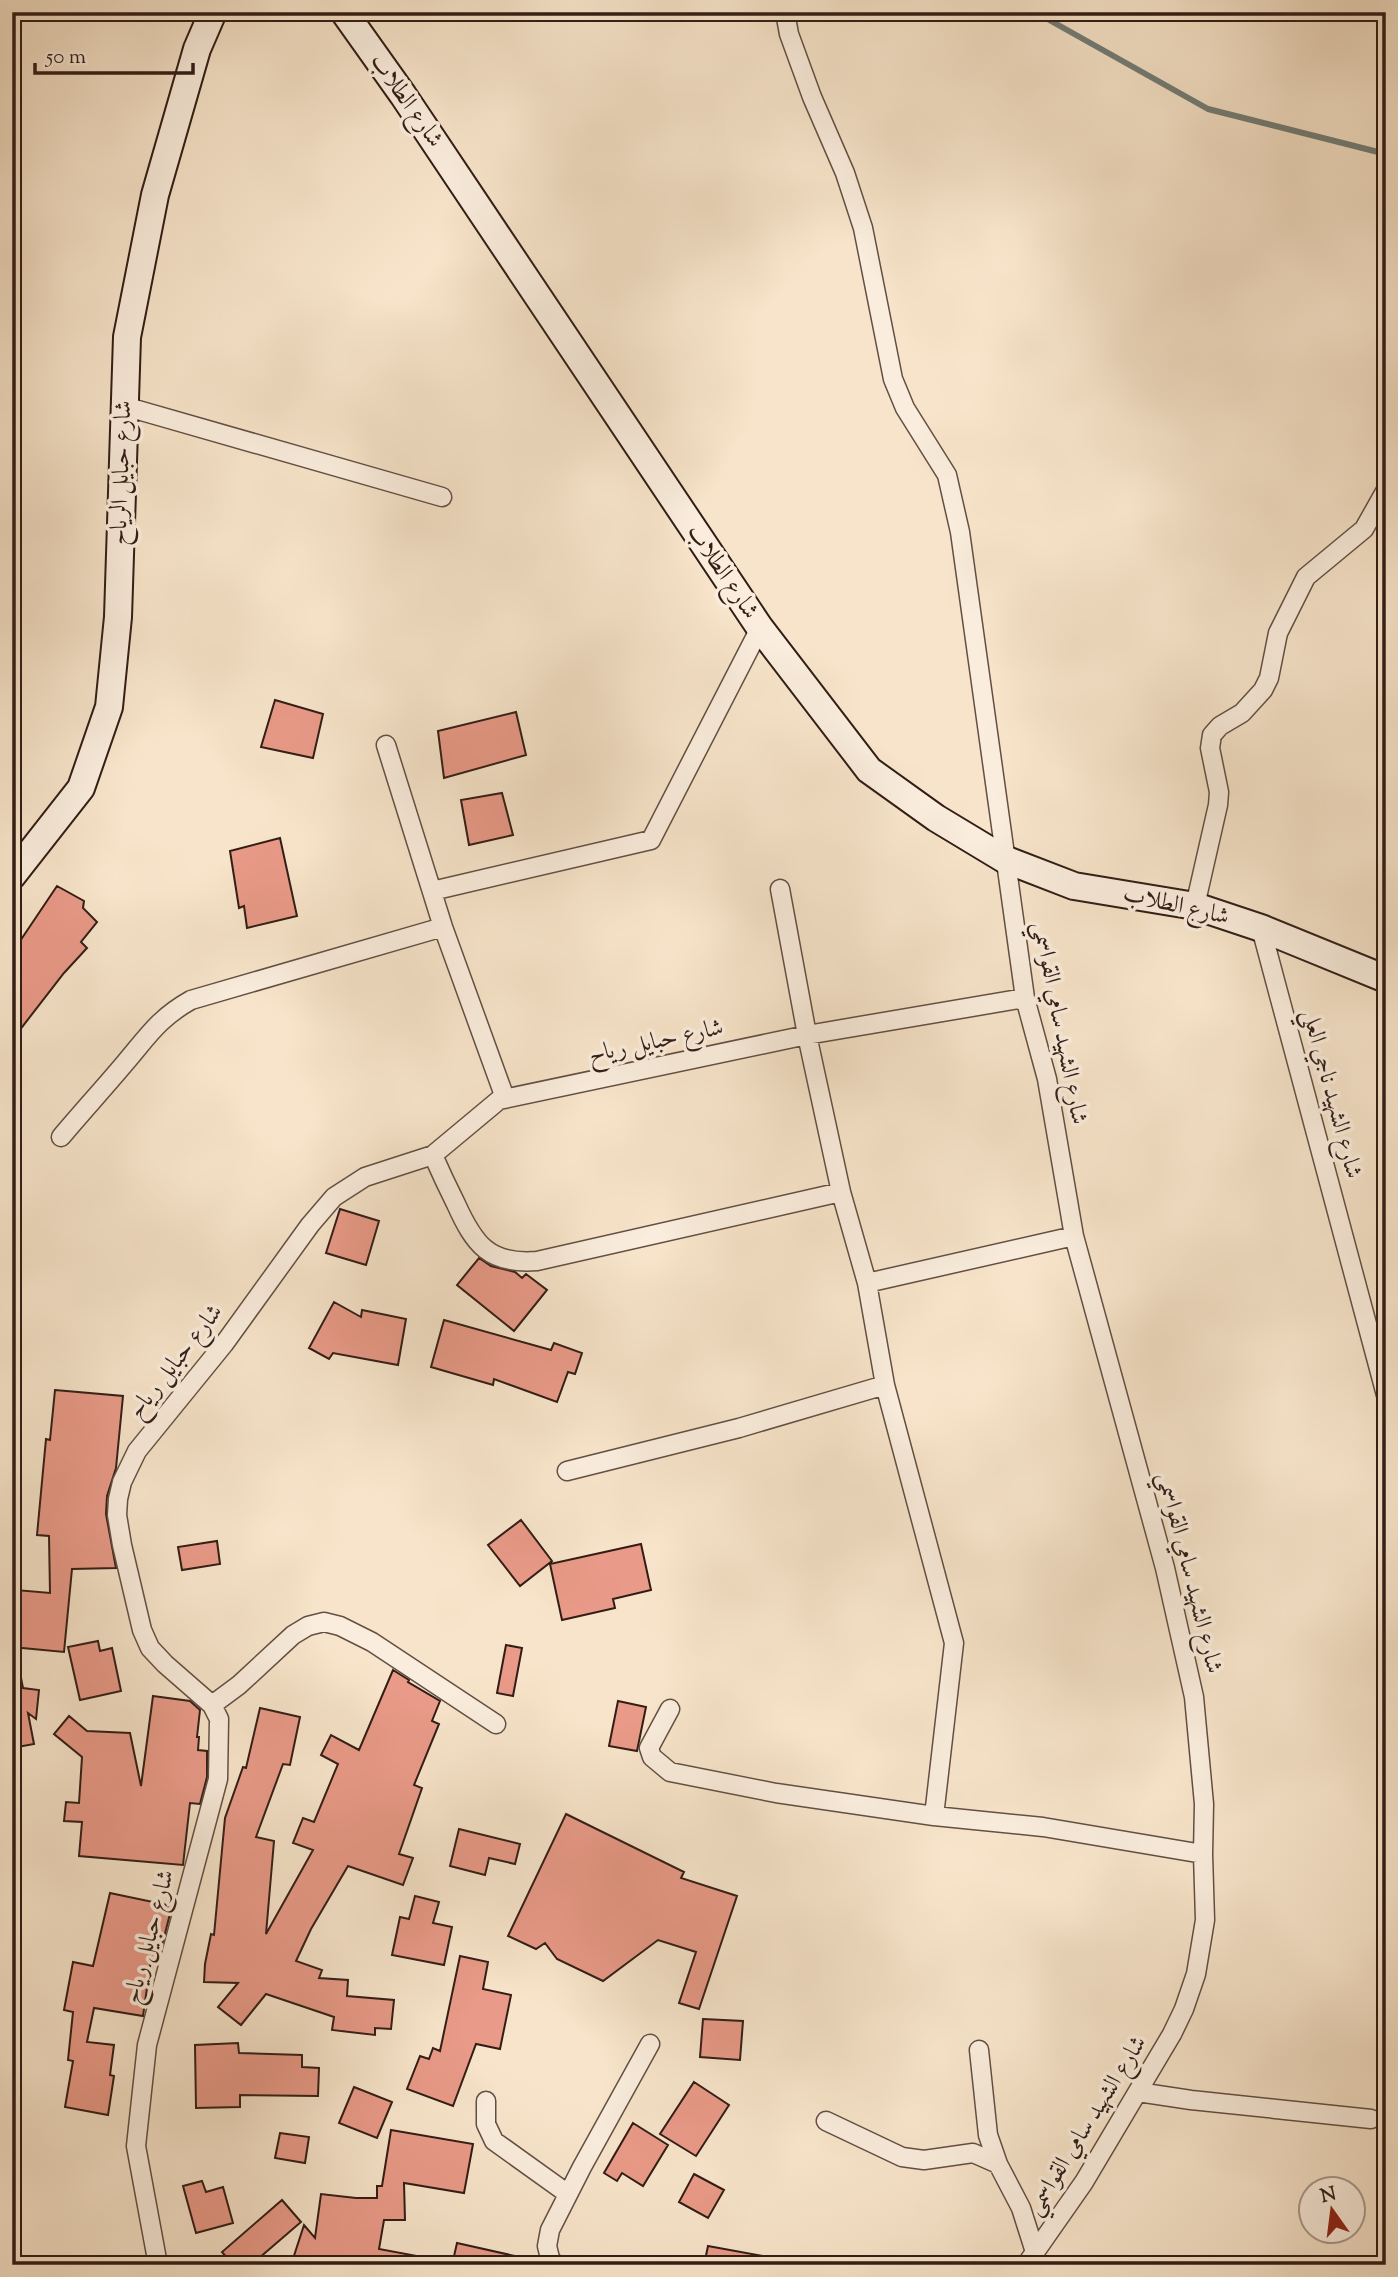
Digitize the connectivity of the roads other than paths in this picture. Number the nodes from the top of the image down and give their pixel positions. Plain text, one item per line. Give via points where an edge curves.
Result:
1 (202, 12) edge
2 (213, 12) edge
3 (344, 12) edge
4 (785, 12) edge
5 (197, 49) junction
6 (124, 407) junction
7 (1386, 490) edge
8 (442, 497) dead end
9 (760, 628) junction
10 (386, 745) dead end
11 (1004, 859) junction
12 (12, 876) edge
13 (780, 889) dead end
14 (432, 891) junction
15 (1195, 906) junction
16 (443, 927) junction
17 (1261, 928) junction
18 (1386, 979) edge
19 (1025, 998) junction
20 (807, 1035) junction
21 (505, 1098) junction
22 (61, 1137) dead end
23 (433, 1155) junction
24 (841, 1192) junction
25 (1074, 1236) junction
26 (867, 1283) junction
27 (885, 1385) junction
28 (1386, 1395) edge
29 (567, 1471) dead end
30 (212, 1705) junction
31 (670, 1709) dead end
32 (496, 1724) dead end
33 (934, 1816) junction
34 (1203, 1854) junction
35 (650, 2043) dead end
36 (979, 2050) dead end
37 (1138, 2092) junction
38 (486, 2101) dead end
39 (1371, 2119) dead end
40 (826, 2121) dead end
41 (998, 2164) junction
42 (568, 2194) junction
43 (1031, 2258) edge
44 (158, 2265) edge
45 (555, 2265) edge

1 - 5 street
2 - 5 street
3 - 9 street, شارع الطلاب
4 - 11 street, شارع الشهيد سامي القواسمي via 811,97 845,173 863,228 893,379 905,408 947,475 960,533
5 - 6 street, شارع حبايل الرياح via 155,195 127,337
6 - 8 street
6 - 12 street, شارع حبايل الرياح via 118,617 109,707 81,788
7 - 15 street via 1364,530 1306,577 1278,633 1263,691 1212,735 1218,805
9 - 11 street, شارع الطلاب via 869,770
9 - 14 street via 651,840
10 - 14 street
11 - 15 street, شارع الطلاب via 1074,886
11 - 19 street, شارع الشهيد سامي القواسمي
13 - 20 street
14 - 16 street
15 - 17 street, شارع الطلاب
16 - 21 street
16 - 22 street via 191,1000 149,1032
17 - 18 street, شارع الطلاب
17 - 28 street, شارع الشهيد ناجي العلي
19 - 20 street, شارع حبايل رياح
19 - 25 street, شارع الشهيد سامي القواسمي via 1046,1079
20 - 21 street, شارع حبايل رياح
20 - 24 street
21 - 23 street, شارع حبايل رياح
23 - 24 street via 477,1242 497,1257 522,1262
23 - 30 street, شارع حبايل رياح via 365,1177 334,1197 128,1466 117,1515 137,1616 150,1648
24 - 26 street
25 - 26 street
25 - 34 street, شارع الشهيد سامي القواسمي via 1194,1696 1204,1804
26 - 27 street
27 - 29 street
27 - 33 street via 954,1643
30 - 32 street via 293,1635 324,1622 372,1642
30 - 44 street, شارع حبايل رياح via 219,1719 218,1779 147,2045 136,2146
31 - 33 street via 649,1748 652,1757 670,1772
33 - 34 street via 1043,1827
34 - 37 street, شارع الشهيد سامي القواسمي via 1205,1920 1196,1974 1181,2017
35 - 42 street
36 - 41 street via 988,2135
37 - 39 street
37 - 43 street, شارع الشهيد سامي القواسمي
38 - 42 street via 486,2124 494,2141
40 - 41 street via 902,2157 924,2160 973,2153
41 - 43 street via 1021,2208
42 - 45 street via 547,2246

